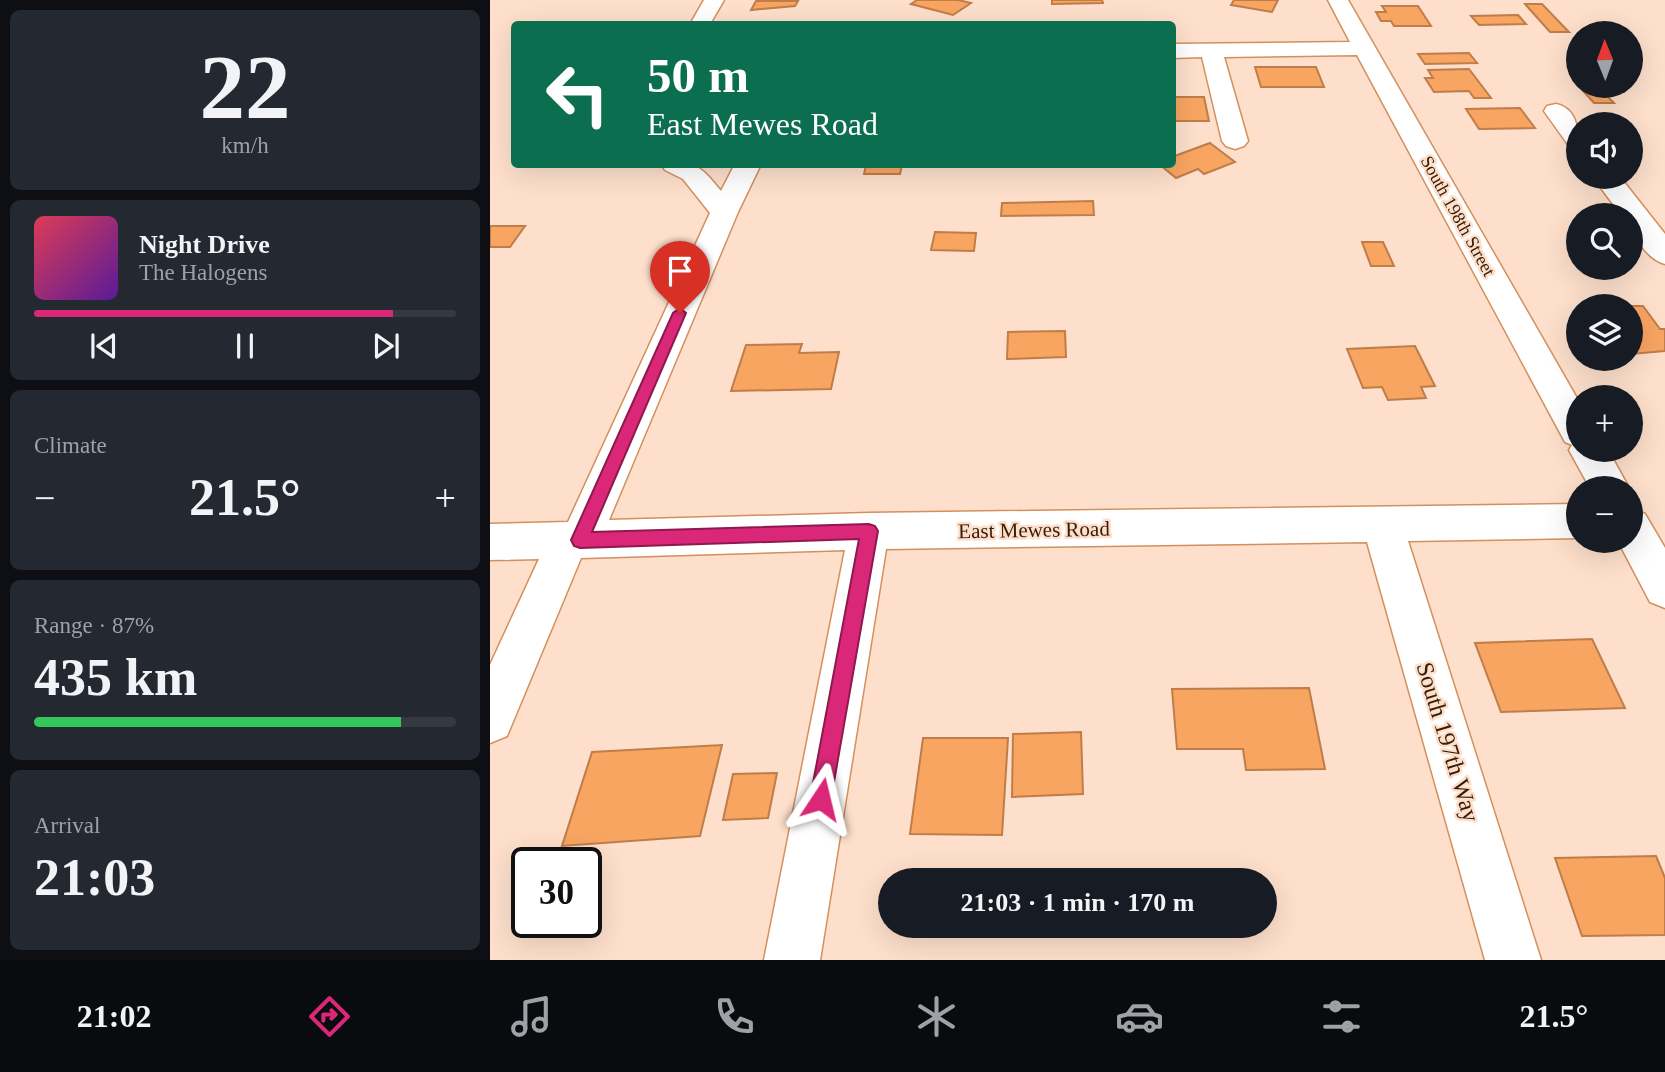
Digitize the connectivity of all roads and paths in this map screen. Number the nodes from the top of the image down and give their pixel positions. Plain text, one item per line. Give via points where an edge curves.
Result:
1 (714, 0) edge
2 (1338, 0) edge
3 (702, 21) dead end
4 (1365, 48) junction
5 (1211, 50) junction
6 (1176, 51) edge
7 (1556, 111) dead end
8 (1566, 125) edge
9 (1235, 141) dead end
10 (682, 168) edge
11 (746, 168) edge
12 (1615, 189) edge
13 (724, 212) junction
14 (1665, 254) edge
15 (1566, 410) edge
16 (1643, 520) edge
17 (1665, 520) edge
18 (1566, 521) edge
19 (1382, 524) junction
20 (869, 531) junction
21 (574, 540) junction
22 (490, 542) edge
23 (1643, 549) edge
24 (1665, 588) edge
25 (490, 719) edge
26 (792, 960) edge
27 (1513, 960) edge

1 - 3 street
2 - 4 street, South 198th Street
4 - 5 street
4 - 15 street, South 198th Street
5 - 6 street
5 - 9 street
7 - 8 street
10 - 13 street via 692,173
11 - 13 street
12 - 14 street
13 - 21 street
16 - 17 street
18 - 19 street, East Mewes Road
19 - 20 street, East Mewes Road
19 - 27 street, South 197th Way
20 - 21 street, East Mewes Road
20 - 26 street
21 - 22 street, East Mewes Road
21 - 25 street
23 - 24 street

